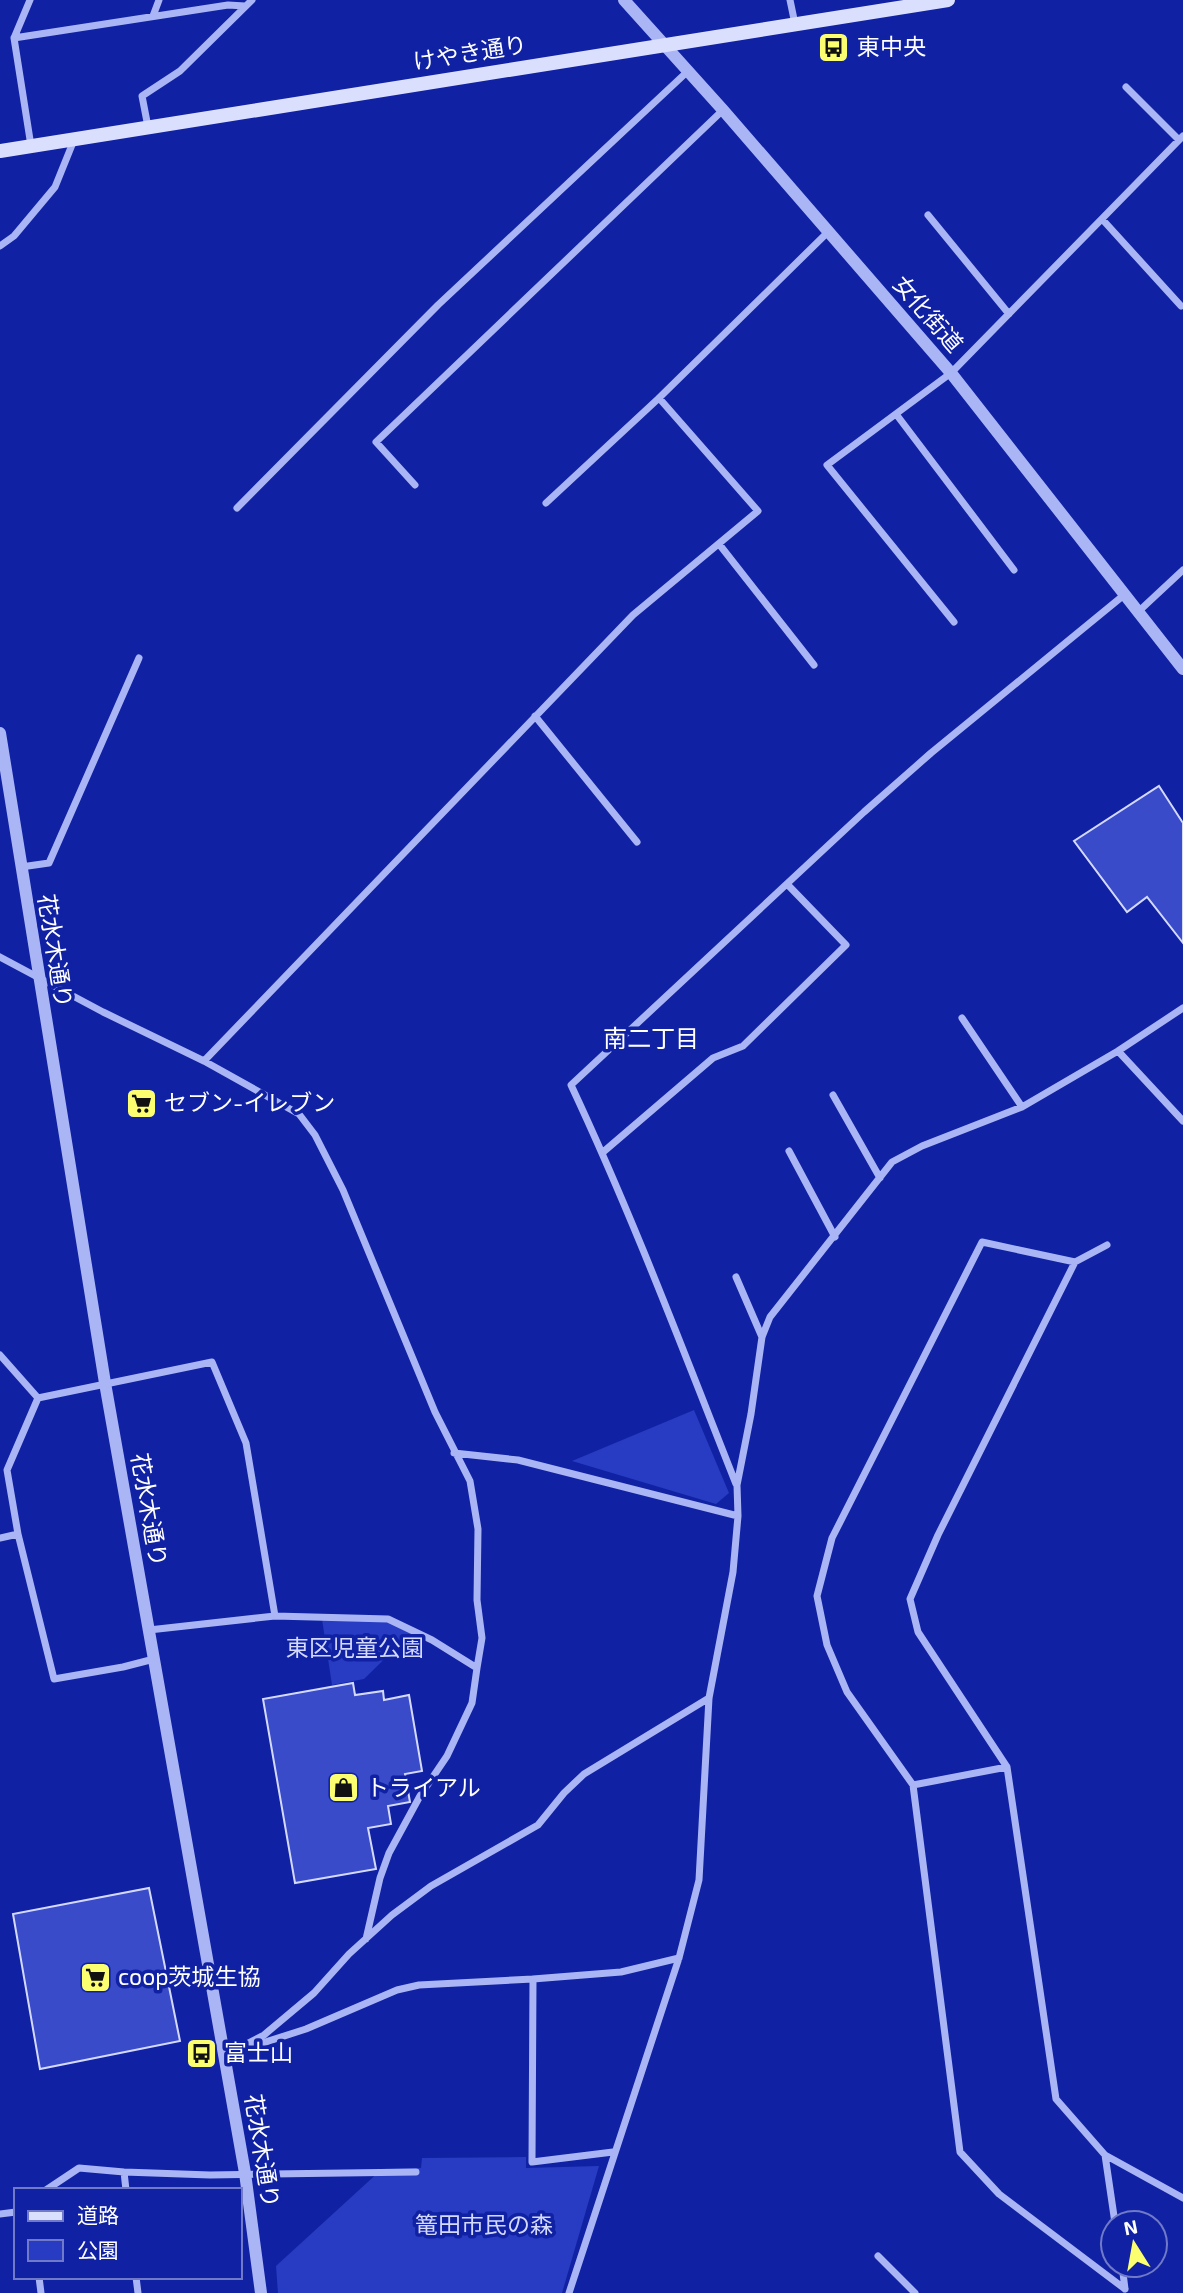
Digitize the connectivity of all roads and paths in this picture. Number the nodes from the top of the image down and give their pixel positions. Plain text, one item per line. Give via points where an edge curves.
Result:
1 (30, 0) edge
2 (159, 0) edge
3 (252, 0) edge
4 (624, 0) edge
5 (790, 0) edge
6 (948, 0) edge
7 (245, 6) junction
8 (153, 16) junction
9 (795, 24) junction
10 (14, 38) junction
11 (664, 45) junction
12 (688, 71) junction
13 (1126, 87) dead end
14 (723, 110) junction
15 (148, 127) junction
16 (74, 139) junction
17 (1179, 140) edge
18 (31, 146) junction
19 (0, 151) edge
20 (1183, 152) edge
21 (928, 215) dead end
22 (1101, 219) junction
23 (829, 231) junction
24 (0, 246) edge
25 (1181, 306) dead end
26 (1009, 314) junction
27 (951, 373) junction
28 (659, 398) junction
29 (896, 414) junction
30 (415, 485) dead end
31 (547, 503) dead end
32 (237, 508) dead end
33 (719, 544) junction
34 (1014, 570) dead end
35 (1183, 570) edge
36 (1124, 595) junction
37 (1137, 612) junction
38 (954, 622) dead end
39 (139, 658) dead end
40 (814, 665) dead end
41 (1183, 669) edge
42 (535, 716) junction
43 (0, 733) edge
44 (4, 785) edge
45 (637, 842) dead end
46 (21, 867) junction
47 (787, 884) junction
48 (0, 957) edge
49 (38, 978) junction
50 (1183, 1008) edge
51 (962, 1018) dead end
52 (1118, 1051) junction
53 (204, 1061) junction
54 (834, 1095) dead end
55 (1021, 1107) junction
56 (1183, 1121) edge
57 (789, 1151) dead end
58 (602, 1153) junction
59 (880, 1178) junction
60 (835, 1237) junction
61 (1107, 1245) dead end
62 (1075, 1262) junction
63 (736, 1277) dead end
64 (762, 1337) junction
65 (0, 1354) edge
66 (105, 1383) junction
67 (38, 1398) junction
68 (454, 1454) junction
69 (737, 1485) junction
70 (738, 1516) junction
71 (18, 1534) junction
72 (0, 1538) edge
73 (275, 1616) junction
74 (149, 1629) junction
75 (154, 1659) junction
76 (478, 1668) junction
77 (709, 1698) junction
78 (1007, 1767) junction
79 (913, 1785) junction
80 (366, 1939) junction
81 (679, 1958) junction
82 (533, 1979) junction
83 (225, 2055) junction
84 (614, 2152) junction
85 (1105, 2155) junction
86 (124, 2172) junction
87 (245, 2172) junction
88 (416, 2172) dead end
89 (50, 2188) edge
90 (126, 2188) edge
91 (1183, 2198) edge
92 (1113, 2209) edge
93 (878, 2256) dead end
94 (1125, 2291) edge
95 (261, 2293) edge
96 (569, 2293) edge
97 (915, 2293) edge

1 - 10 street
2 - 8 street
3 - 7 street
4 - 11 street, 女化街道
5 - 9 street
6 - 9 main road, けやき通り
7 - 8 street
7 - 15 street via 180,71 142,96
8 - 10 street
9 - 11 main road, けやき通り
10 - 18 street
11 - 12 street, 女化街道
11 - 15 main road, けやき通り
12 - 14 street, 女化街道
12 - 32 street via 438,305
13 - 17 street
14 - 23 street, 女化街道
14 - 30 street via 376,442
15 - 16 main road, けやき通り
16 - 18 main road, けやき通り
16 - 24 street via 55,187
17 - 20 street
17 - 22 street
18 - 19 main road, けやき通り
21 - 26 street
22 - 25 street
22 - 26 street
23 - 27 street, 女化街道
23 - 28 street
26 - 27 street
27 - 29 street
27 - 36 street, 女化街道
28 - 31 street
28 - 33 street via 758,511
29 - 34 street
29 - 38 street via 827,465
33 - 40 street
33 - 42 street via 633,615
35 - 37 street
36 - 37 street, 女化街道
36 - 47 street via 931,753
37 - 41 street, 女化街道
39 - 46 street via 49,863
42 - 45 street
42 - 53 street
43 - 44 street, 花水木通り
44 - 46 street, 花水木通り
46 - 49 street, 花水木通り
47 - 58 street via 571,1085
47 - 58 street via 846,945 743,1046 713,1058
48 - 49 street
49 - 53 street
49 - 66 street, 花水木通り
50 - 52 street
51 - 55 street
52 - 55 street
52 - 56 street
53 - 68 street via 299,1114 315,1135 343,1190
54 - 59 street
55 - 59 street via 922,1146 892,1162
57 - 60 street
58 - 69 street
59 - 60 street
60 - 64 street via 770,1317
61 - 62 street
62 - 78 street via 910,1599 918,1632
62 - 79 street via 982,1242 832,1538 817,1597 827,1645 848,1692
63 - 64 street
64 - 69 street
65 - 67 street
66 - 67 street
66 - 73 street via 212,1363 246,1443
66 - 74 street, 花水木通り
67 - 71 street via 7,1470
68 - 70 street via 518,1460
68 - 76 street via 470,1481 478,1529 477,1600 482,1638
69 - 70 street
70 - 77 street via 733,1572
71 - 72 street
71 - 75 street via 54,1679
73 - 74 street
73 - 76 street via 388,1619
74 - 75 street, 花水木通り
75 - 83 street, 花水木通り
76 - 80 street via 472,1703 447,1756 389,1853
77 - 80 street via 584,1774 538,1825 431,1886
77 - 81 street via 699,1880
78 - 79 street
78 - 85 street via 1056,2099
79 - 94 street via 960,2152 999,2193
80 - 83 street via 314,1993 264,2035
81 - 82 street via 621,1972
81 - 84 street
82 - 83 street via 419,1984
82 - 84 street via 532,2162
83 - 87 street, 花水木通り
84 - 96 street
85 - 91 street
85 - 92 street
86 - 87 street
86 - 89 street via 79,2168
86 - 90 street
87 - 88 street
87 - 95 street, 花水木通り
93 - 97 street

